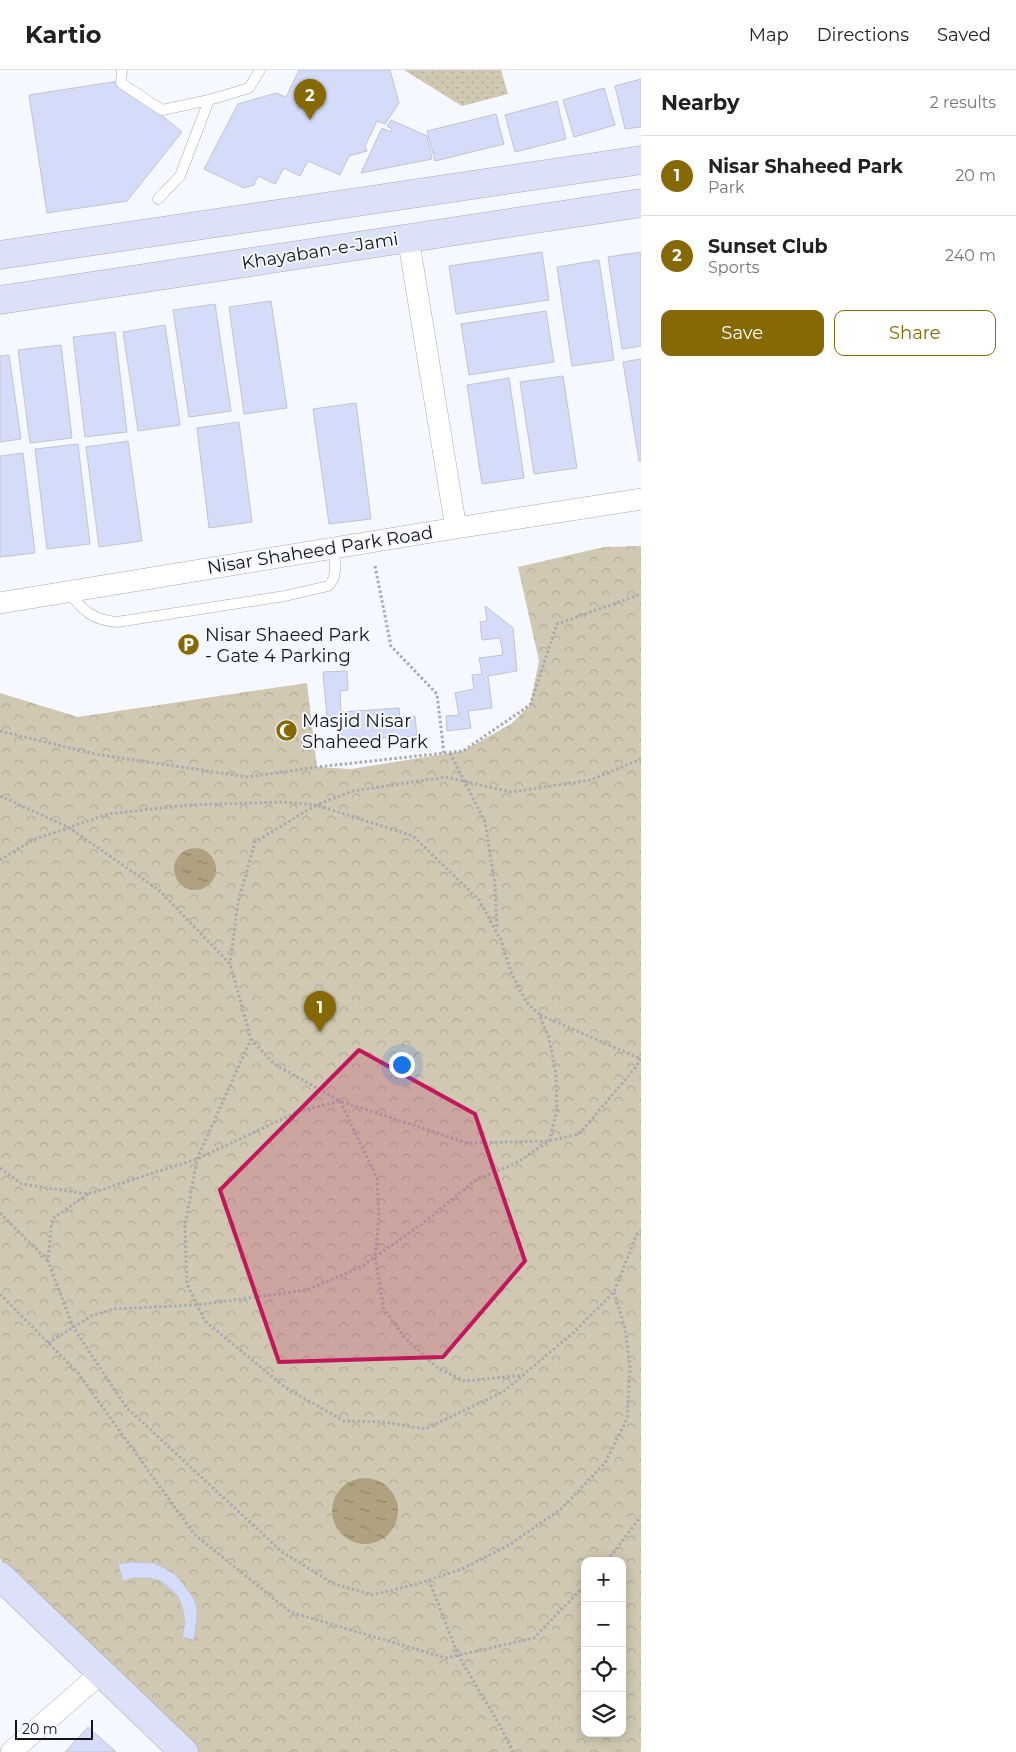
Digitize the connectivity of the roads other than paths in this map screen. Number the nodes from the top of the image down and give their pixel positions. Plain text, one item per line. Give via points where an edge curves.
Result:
1 (122, 70) edge
2 (260, 70) edge
3 (209, 100) junction
4 (641, 160) edge
5 (158, 199) dead end
6 (641, 203) edge
7 (408, 237) junction
8 (0, 255) edge
9 (0, 300) edge
10 (641, 500) edge
11 (456, 528) junction
12 (334, 548) junction
13 (68, 592) junction
14 (0, 603) edge
15 (0, 1576) edge
16 (102, 1672) junction
17 (11, 1752) edge
18 (184, 1752) edge

1 - 3 lane via 121,82 162,110
2 - 3 lane via 249,88
3 - 5 lane via 180,176
4 - 8 main road
6 - 7 main road, Khayaban-e-Jami
7 - 9 main road, Khayaban-e-Jami
7 - 11 street
10 - 11 street, Nisar Shaheed Park Road
11 - 12 street, Nisar Shaheed Park Road
12 - 13 street, Nisar Shaheed Park Road
12 - 13 lane via 335,577 328,586 276,598 117,622 94,617 81,608
13 - 14 street, Nisar Shaheed Park Road
15 - 16 main road
16 - 17 street
16 - 18 main road

